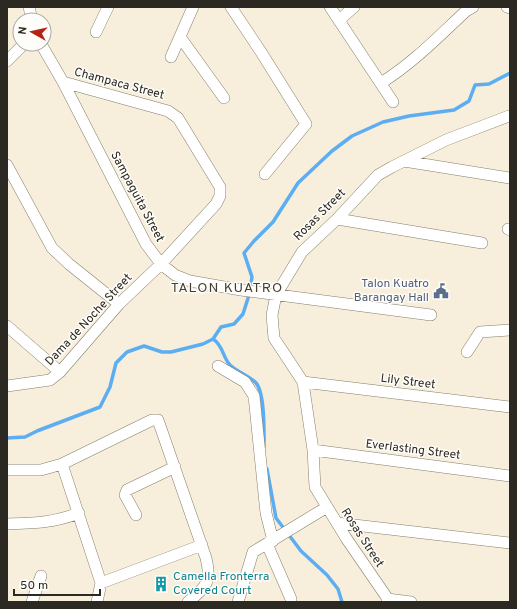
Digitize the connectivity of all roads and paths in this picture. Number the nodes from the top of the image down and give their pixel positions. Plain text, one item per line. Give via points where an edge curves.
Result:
1 (108, 7) edge
2 (193, 7) edge
3 (231, 7) edge
4 (330, 7) edge
5 (354, 7) edge
6 (473, 7) edge
7 (507, 7) edge
8 (510, 8) edge
9 (339, 20) junction
10 (96, 32) dead end
11 (180, 37) junction
12 (16, 52) edge
13 (46, 52) edge
14 (171, 57) dead end
15 (7, 61) edge
16 (63, 82) junction
17 (381, 83) junction
18 (224, 98) dead end
19 (393, 102) dead end
20 (509, 116) edge
21 (404, 161) junction
22 (7, 164) edge
23 (265, 174) dead end
24 (510, 178) edge
25 (337, 219) junction
26 (482, 243) dead end
27 (161, 264) junction
28 (276, 295) junction
29 (119, 304) junction
30 (432, 315) dead end
31 (7, 326) edge
32 (510, 330) edge
33 (467, 352) dead end
34 (218, 366) dead end
35 (60, 372) junction
36 (303, 382) junction
37 (7, 386) edge
38 (510, 407) edge
39 (313, 450) junction
40 (62, 464) junction
41 (175, 467) junction
42 (7, 470) edge
43 (510, 476) edge
44 (327, 507) junction
45 (79, 513) junction
46 (136, 516) dead end
47 (337, 523) junction
48 (7, 524) edge
49 (273, 540) junction
50 (510, 543) edge
51 (202, 545) junction
52 (41, 576) dead end
53 (101, 582) junction
54 (291, 599) dead end
55 (388, 601) edge
56 (32, 602) edge
57 (97, 602) edge
58 (188, 602) edge
59 (238, 602) edge
60 (411, 602) edge

1 - 10 street
2 - 11 street
3 - 23 street via 306,124
4 - 9 street
5 - 9 street
6 - 17 street via 411,62
7 - 8 street
9 - 17 street
11 - 14 street
11 - 18 street
12 - 15 street
13 - 16 street, Sampaguita Street
16 - 27 street, Sampaguita Street via 146,244
16 - 27 street, Champaca Street via 168,111 178,118 220,187 220,196 216,204
17 - 19 street
20 - 21 street, Rosas Street via 446,140
21 - 24 street
21 - 25 street, Rosas Street via 378,175
22 - 29 street via 52,248
25 - 26 street
25 - 28 street, Rosas Street via 302,252
27 - 28 street, Sampaguita Street via 186,280
27 - 29 street, Dama de Noche Street
28 - 30 street, Sampaguita Street
28 - 36 street, Rosas Street via 272,315 274,338
29 - 35 street, Dama de Noche Street
31 - 35 street
32 - 33 street via 480,332
34 - 49 street via 245,382 254,396 266,513
35 - 37 street, Dama de Noche Street via 50,380
36 - 38 street, Lily Street
36 - 39 street, Rosas Street
39 - 43 street, Everlasting Street
39 - 44 street, Rosas Street via 315,487
40 - 41 street via 152,420 158,420
40 - 42 street via 41,470
40 - 45 street
41 - 46 street via 127,490 125,495
41 - 51 street
44 - 47 street, Rosas Street
44 - 49 street
45 - 48 street via 47,523
45 - 53 street
47 - 50 street
47 - 55 street, Rosas Street
49 - 54 street
49 - 59 street via 253,552
51 - 53 street
51 - 58 street via 210,572 204,588
52 - 56 street
53 - 57 street
55 - 60 street

